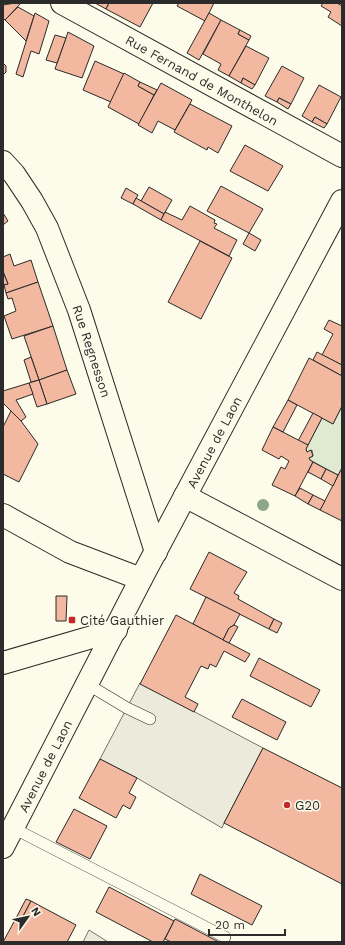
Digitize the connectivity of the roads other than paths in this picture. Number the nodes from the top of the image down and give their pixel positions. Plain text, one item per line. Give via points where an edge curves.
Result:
1 (62, 3) edge
2 (342, 156) edge
3 (3, 162) edge
4 (342, 200) edge
5 (185, 496) junction
6 (3, 515) edge
7 (156, 552) junction
8 (141, 579) junction
9 (342, 579) edge
10 (116, 630) junction
11 (3, 663) edge
12 (87, 684) junction
13 (150, 719) dead end
14 (13, 828) junction
15 (3, 848) edge
16 (225, 937) dead end

1 - 2 street, Rue Fernand de Monthelon
3 - 7 street, Rue Regnesson via 32,201 50,234 79,310
4 - 5 street, Avenue de Laon
5 - 7 street, Avenue de Laon
5 - 9 street
6 - 8 street via 70,552
7 - 8 street, Avenue de Laon
8 - 10 street, Avenue de Laon
10 - 11 street
10 - 12 street, Avenue de Laon
12 - 13 lane
12 - 14 street, Avenue de Laon
14 - 15 street, Avenue de Laon
14 - 16 lane

